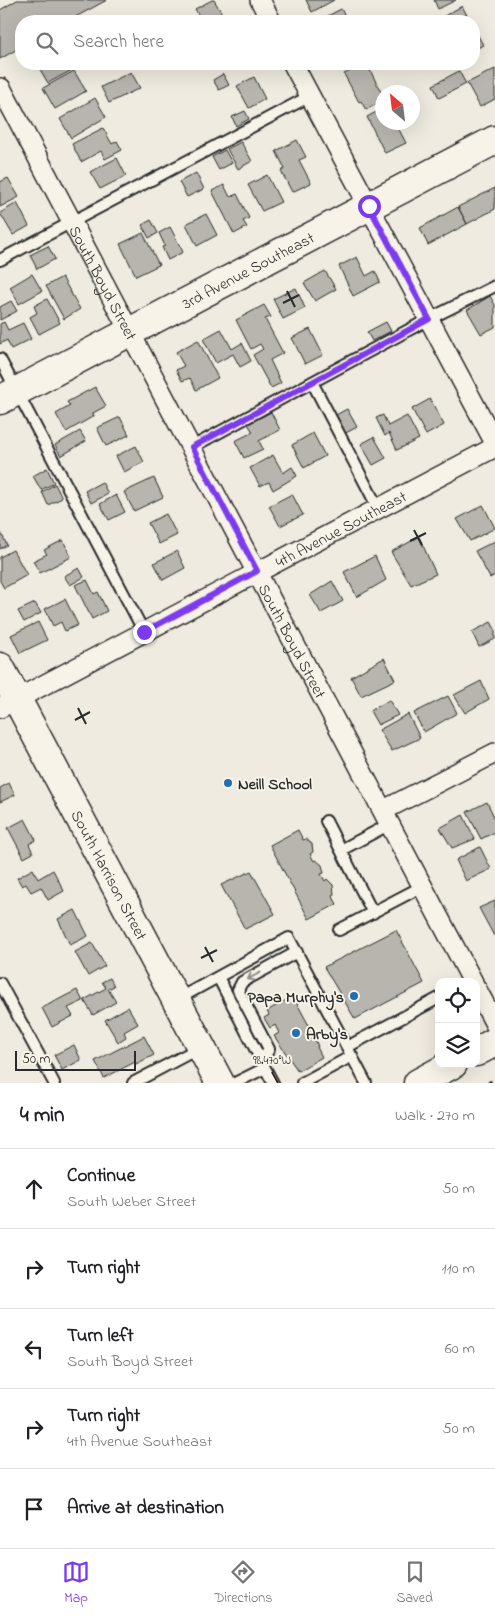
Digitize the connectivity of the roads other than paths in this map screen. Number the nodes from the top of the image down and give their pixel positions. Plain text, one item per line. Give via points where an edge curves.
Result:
1 (260, 0) edge
2 (268, 15) edge
3 (296, 70) edge
4 (1, 88) edge
5 (310, 96) junction
6 (495, 140) edge
7 (369, 206) junction
8 (72, 222) junction
9 (0, 260) edge
10 (495, 286) edge
11 (429, 319) junction
12 (130, 333) junction
13 (0, 359) edge
14 (312, 382) junction
15 (9, 396) edge
16 (495, 442) edge
17 (192, 447) junction
18 (495, 447) edge
19 (378, 508) junction
20 (257, 571) junction
21 (144, 632) junction
22 (0, 667) edge
23 (8, 703) edge
24 (495, 753) edge
25 (387, 817) junction
26 (326, 821) dead end
27 (341, 850) junction
28 (423, 886) junction
29 (373, 913) junction
30 (339, 930) dead end
31 (297, 952) junction
32 (218, 977) junction
33 (470, 978) edge
34 (0, 983) edge
35 (480, 996) edge
36 (176, 1000) junction
37 (435, 1000) edge
38 (495, 1024) edge
39 (495, 1042) edge
40 (201, 1047) junction
41 (480, 1050) edge
42 (350, 1052) junction
43 (263, 1065) junction
44 (446, 1068) edge
45 (54, 1083) edge
46 (133, 1083) edge
47 (220, 1083) edge
48 (235, 1083) edge
49 (273, 1083) edge
50 (302, 1083) edge
51 (366, 1083) edge
52 (418, 1083) edge

1 - 2 street
3 - 5 street
4 - 8 street, South Boyd Street
5 - 7 street
5 - 8 lane
6 - 7 main road, 3rd Avenue Southeast
7 - 11 street
7 - 12 main road, 3rd Avenue Southeast
8 - 9 lane
8 - 12 street, South Boyd Street
10 - 11 lane
11 - 14 lane
11 - 16 street
12 - 15 main road, 3rd Avenue Southeast
12 - 17 street, South Boyd Street
13 - 15 lane
14 - 17 lane
14 - 19 lane
15 - 21 lane
17 - 20 street, South Boyd Street
18 - 19 street, 4th Avenue Southeast
19 - 20 street, 4th Avenue Southeast
20 - 21 street, 4th Avenue Southeast
20 - 25 street, South Boyd Street
21 - 23 street, 4th Avenue Southeast
22 - 23 main road, South Harrison Street
23 - 36 main road, South Harrison Street
24 - 25 street
25 - 27 lane
25 - 28 street, South Boyd Street
26 - 27 lane
27 - 29 lane
28 - 29 lane
28 - 33 street, South Boyd Street
29 - 30 lane
31 - 32 lane via 289,938
31 - 42 lane
31 -> 43 lane via 242,982 238,990 269,1049
32 - 36 lane
32 - 43 lane
34 - 45 lane
35 - 38 street, South Boyd Street
36 - 40 main road, South Harrison Street
37 - 42 lane
39 - 41 main road
40 - 46 lane
40 - 47 main road, South Harrison Street
42 - 50 lane
42 - 51 lane
43 - 48 lane
43 - 49 lane
44 - 52 main road

